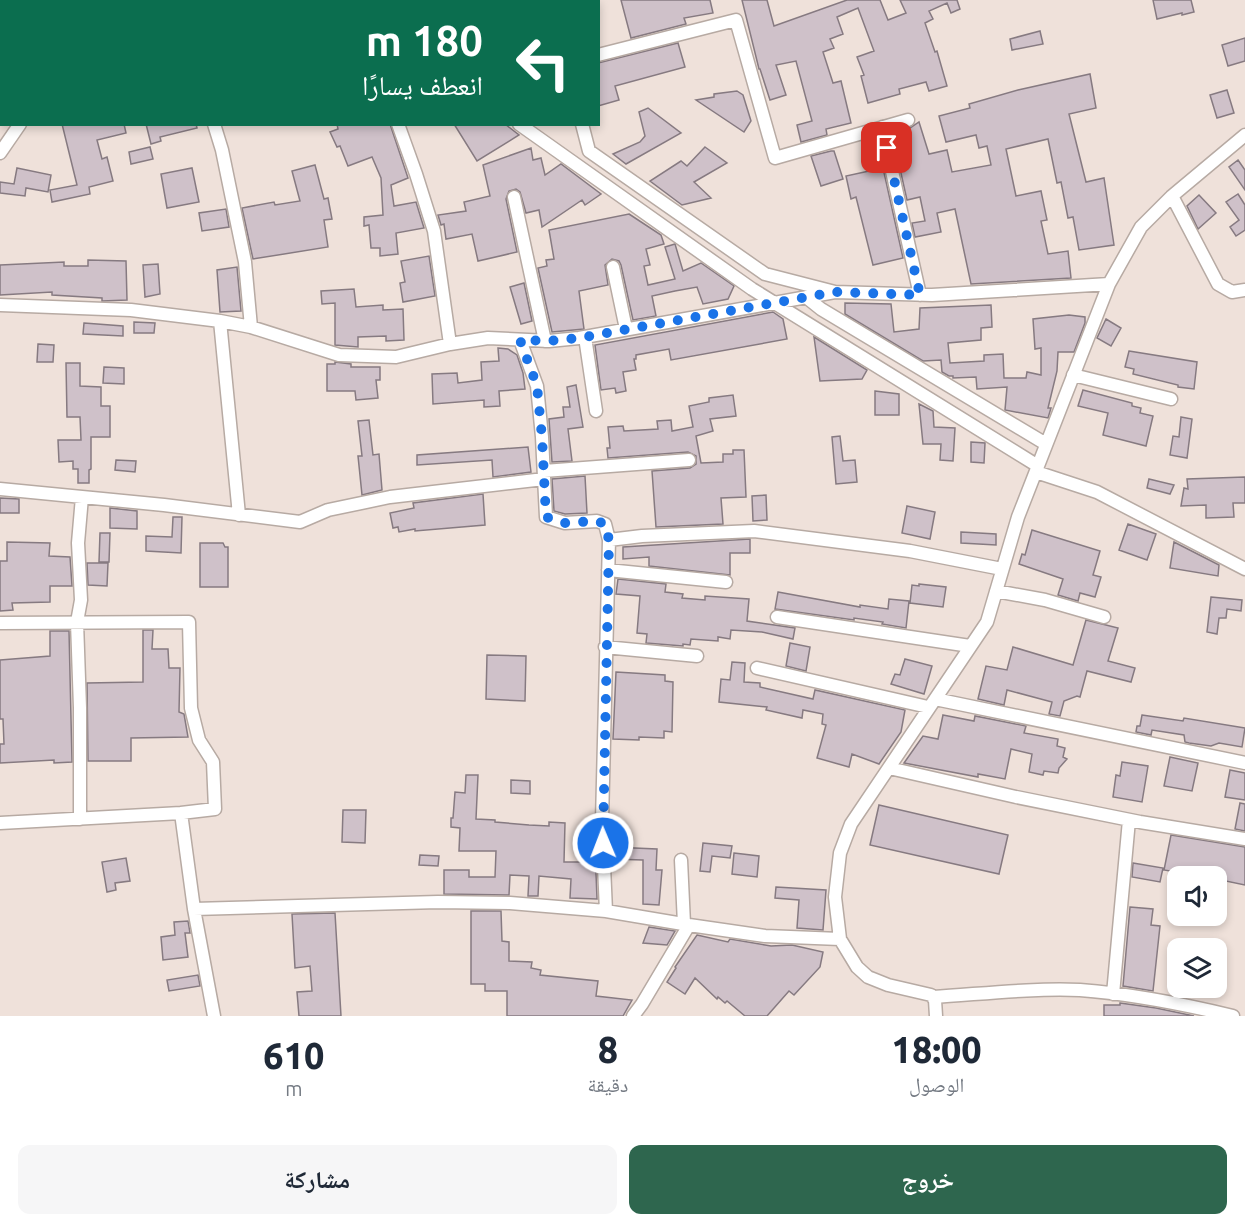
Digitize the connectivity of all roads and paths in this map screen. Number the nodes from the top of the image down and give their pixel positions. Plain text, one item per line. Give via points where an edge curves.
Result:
1 (600, 54) edge
2 (908, 120) dead end
3 (19, 126) edge
4 (215, 126) edge
5 (399, 126) edge
6 (522, 126) edge
7 (583, 126) edge
8 (882, 127) junction
9 (1245, 135) edge
10 (0, 153) edge
11 (1172, 196) junction
12 (514, 197) dead end
13 (613, 267) dead end
14 (1109, 284) junction
15 (1245, 290) edge
16 (835, 292) junction
17 (920, 295) junction
18 (806, 297) junction
19 (775, 302) junction
20 (0, 305) edge
21 (220, 321) junction
22 (251, 327) junction
23 (626, 329) junction
24 (585, 337) junction
25 (520, 340) junction
26 (545, 341) junction
27 (450, 344) junction
28 (1073, 375) junction
29 (1171, 399) dead end
30 (596, 411) dead end
31 (1046, 444) junction
32 (689, 460) dead end
33 (1037, 469) junction
34 (544, 475) junction
35 (0, 489) edge
36 (82, 496) junction
37 (239, 514) junction
38 (609, 540) junction
39 (1002, 569) junction
40 (1245, 569) edge
41 (608, 570) junction
42 (726, 582) dead end
43 (996, 591) junction
44 (777, 617) dead end
45 (1104, 617) dead end
46 (77, 622) junction
47 (0, 623) edge
48 (970, 646) junction
49 (605, 647) junction
50 (697, 656) dead end
51 (757, 668) dead end
52 (931, 703) junction
53 (1245, 763) edge
54 (889, 768) junction
55 (181, 813) junction
56 (80, 819) junction
57 (1129, 820) junction
58 (0, 823) edge
59 (1245, 839) edge
60 (681, 860) dead end
61 (194, 909) junction
62 (606, 910) junction
63 (686, 925) junction
64 (840, 939) junction
65 (1113, 994) junction
66 (933, 997) junction
67 (214, 1016) edge
68 (633, 1016) edge
69 (936, 1016) edge
70 (1233, 1016) edge

1 - 8 street via 736,20 775,158
2 - 8 street
3 - 10 street
4 - 22 street via 245,262
5 - 27 street via 434,231
6 - 19 street
7 - 16 street via 589,151 765,274
8 - 17 street
9 - 11 street
11 - 14 street via 1141,227
11 - 15 street via 1218,284 1232,292
12 - 26 street
13 - 23 street
14 - 17 street
14 - 28 street
16 - 17 street
16 - 18 street
18 - 19 street
18 - 31 street
19 - 23 street
19 - 33 street
20 - 21 street via 131,310
21 - 22 street
21 - 37 street
22 - 27 street via 339,354 396,357
23 - 24 street
24 - 26 street
24 - 30 street
25 - 26 street
25 - 27 street via 488,338
25 - 34 street via 537,386
28 - 29 street
28 - 31 street
31 - 33 street
32 - 34 street
33 - 39 street
33 - 40 street via 1097,492
34 - 37 street via 390,497 328,510 300,522
34 - 38 street via 546,517 565,523 597,521 605,524
35 - 36 street
36 - 37 street
36 - 46 street via 78,543 81,600
38 - 39 street via 754,531 910,550
38 - 41 street
39 - 43 street
41 - 42 street
41 - 49 street
43 - 45 street
43 - 48 street via 987,621
44 - 48 street
46 - 47 street
46 - 55 street via 189,622 191,708 198,740 213,762 215,809
46 - 56 street
48 - 52 street
49 - 50 street
49 - 62 street via 602,820
51 - 52 street
52 - 53 street
52 - 54 street
54 - 57 street
54 - 64 street via 851,824 840,853 835,897
55 - 56 street
55 - 61 street
56 - 58 street
57 - 59 street
57 - 65 street
60 - 63 street
61 - 62 street via 438,902
61 - 67 street
62 - 63 street
63 - 64 street via 765,936
63 - 68 street
64 - 66 street via 868,977
65 - 66 street via 1078,990
65 - 70 street
66 - 69 street

